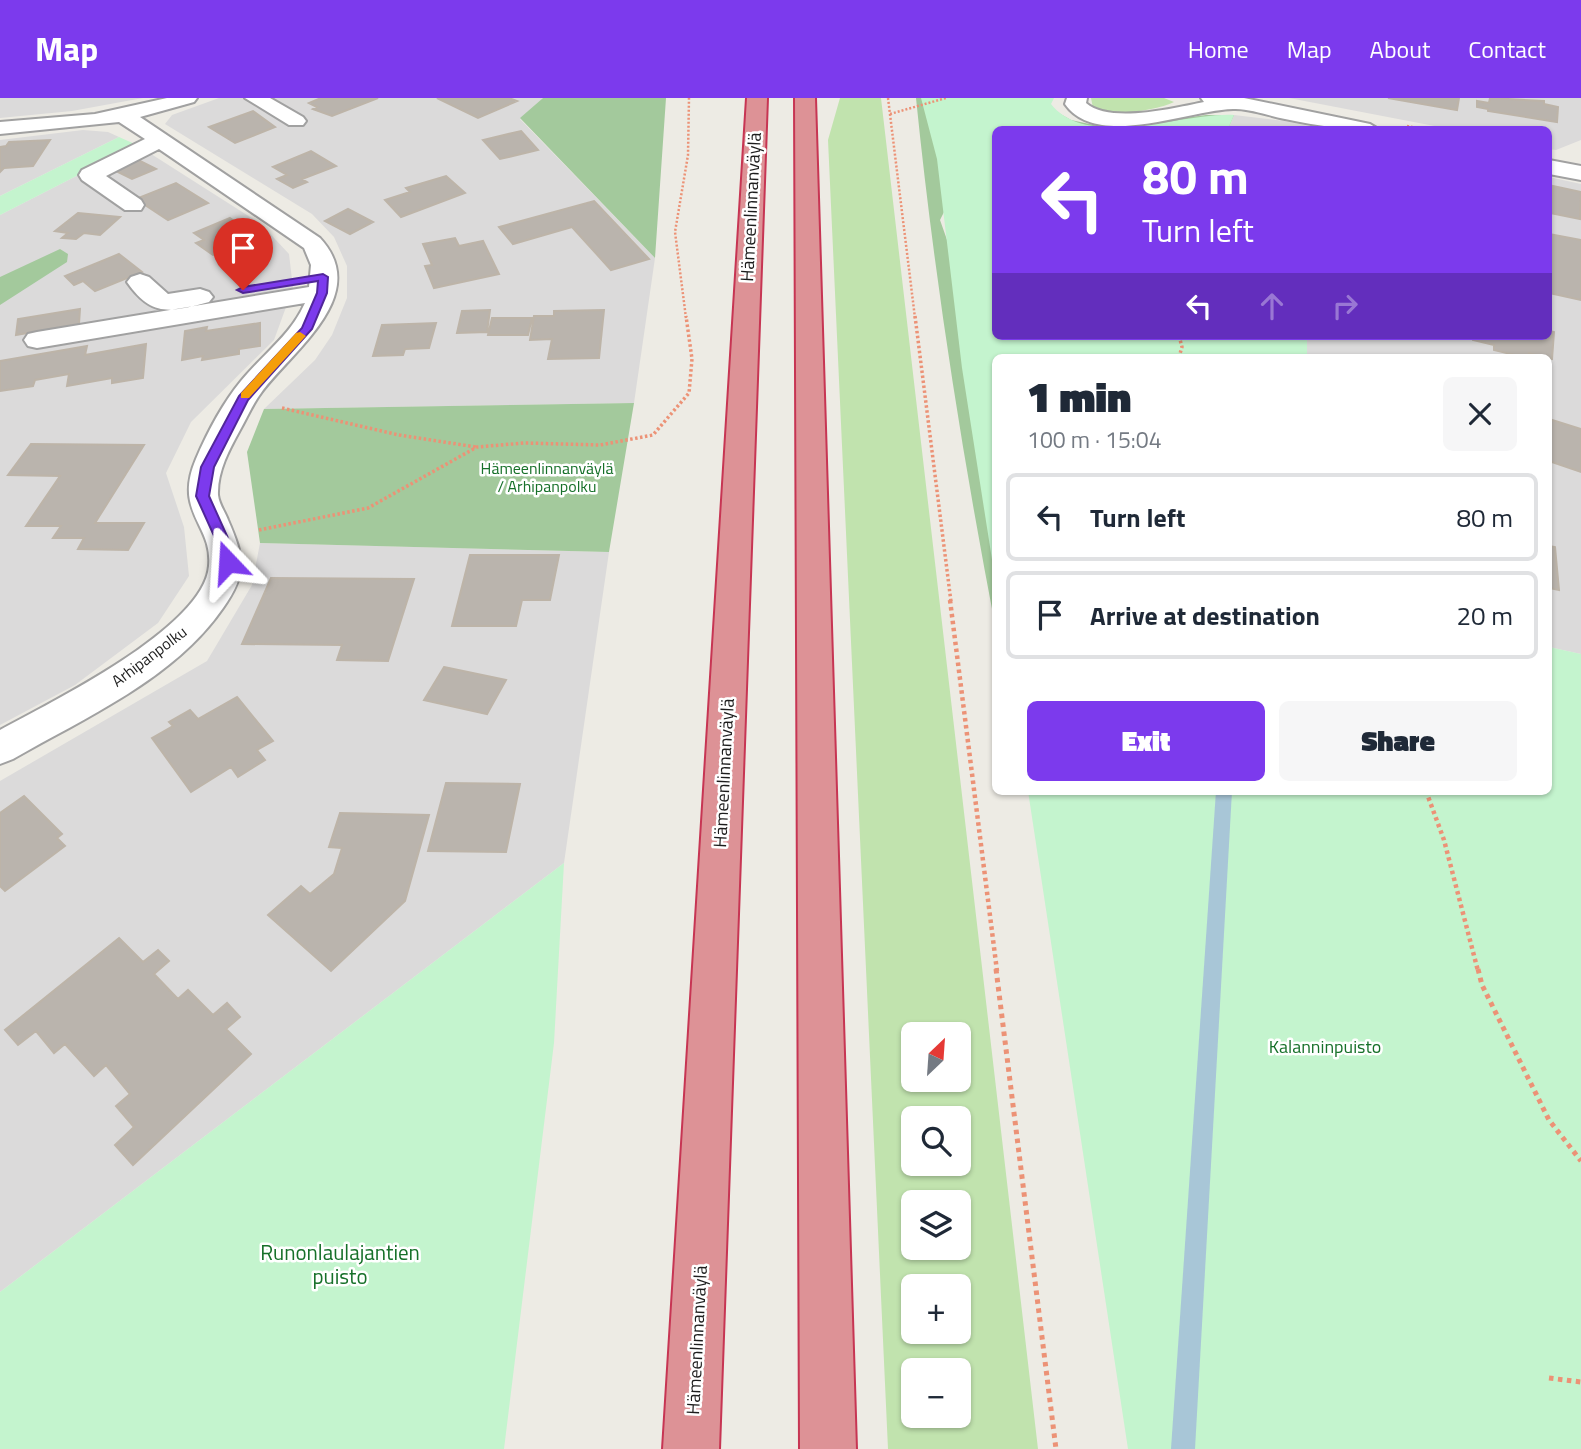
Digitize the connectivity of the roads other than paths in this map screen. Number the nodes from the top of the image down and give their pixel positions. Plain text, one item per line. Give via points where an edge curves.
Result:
1 (88, 98) edge
2 (187, 98) edge
3 (255, 98) edge
4 (757, 98) edge
5 (805, 98) edge
6 (1077, 98) edge
7 (1210, 98) edge
8 (1238, 100) edge
9 (123, 115) junction
10 (83, 120) junction
11 (296, 121) dead end
12 (1352, 126) edge
13 (0, 128) edge
14 (160, 140) junction
15 (1552, 167) edge
16 (1579, 171) edge
17 (133, 205) dead end
18 (140, 282) dead end
19 (323, 285) junction
20 (37, 340) dead end
21 (0, 748) edge
22 (691, 1449) edge
23 (828, 1449) edge

1 - 10 street
2 - 9 street
3 - 11 street
4 - 22 highway, Hämeenlinnanväylä
5 - 23 highway
6 - 8 street via 1075,104 1086,115 1120,121
7 - 8 street
8 - 12 street
9 - 10 street
9 - 14 street
10 - 13 street
14 - 17 street via 90,175
14 - 19 street via 299,231 322,253
15 - 16 street
18 - 19 street via 162,303
19 - 20 street
19 - 21 street, Arhipanpolku via 307,329 243,398 207,467 202,496 228,562 212,599 175,639 116,682

